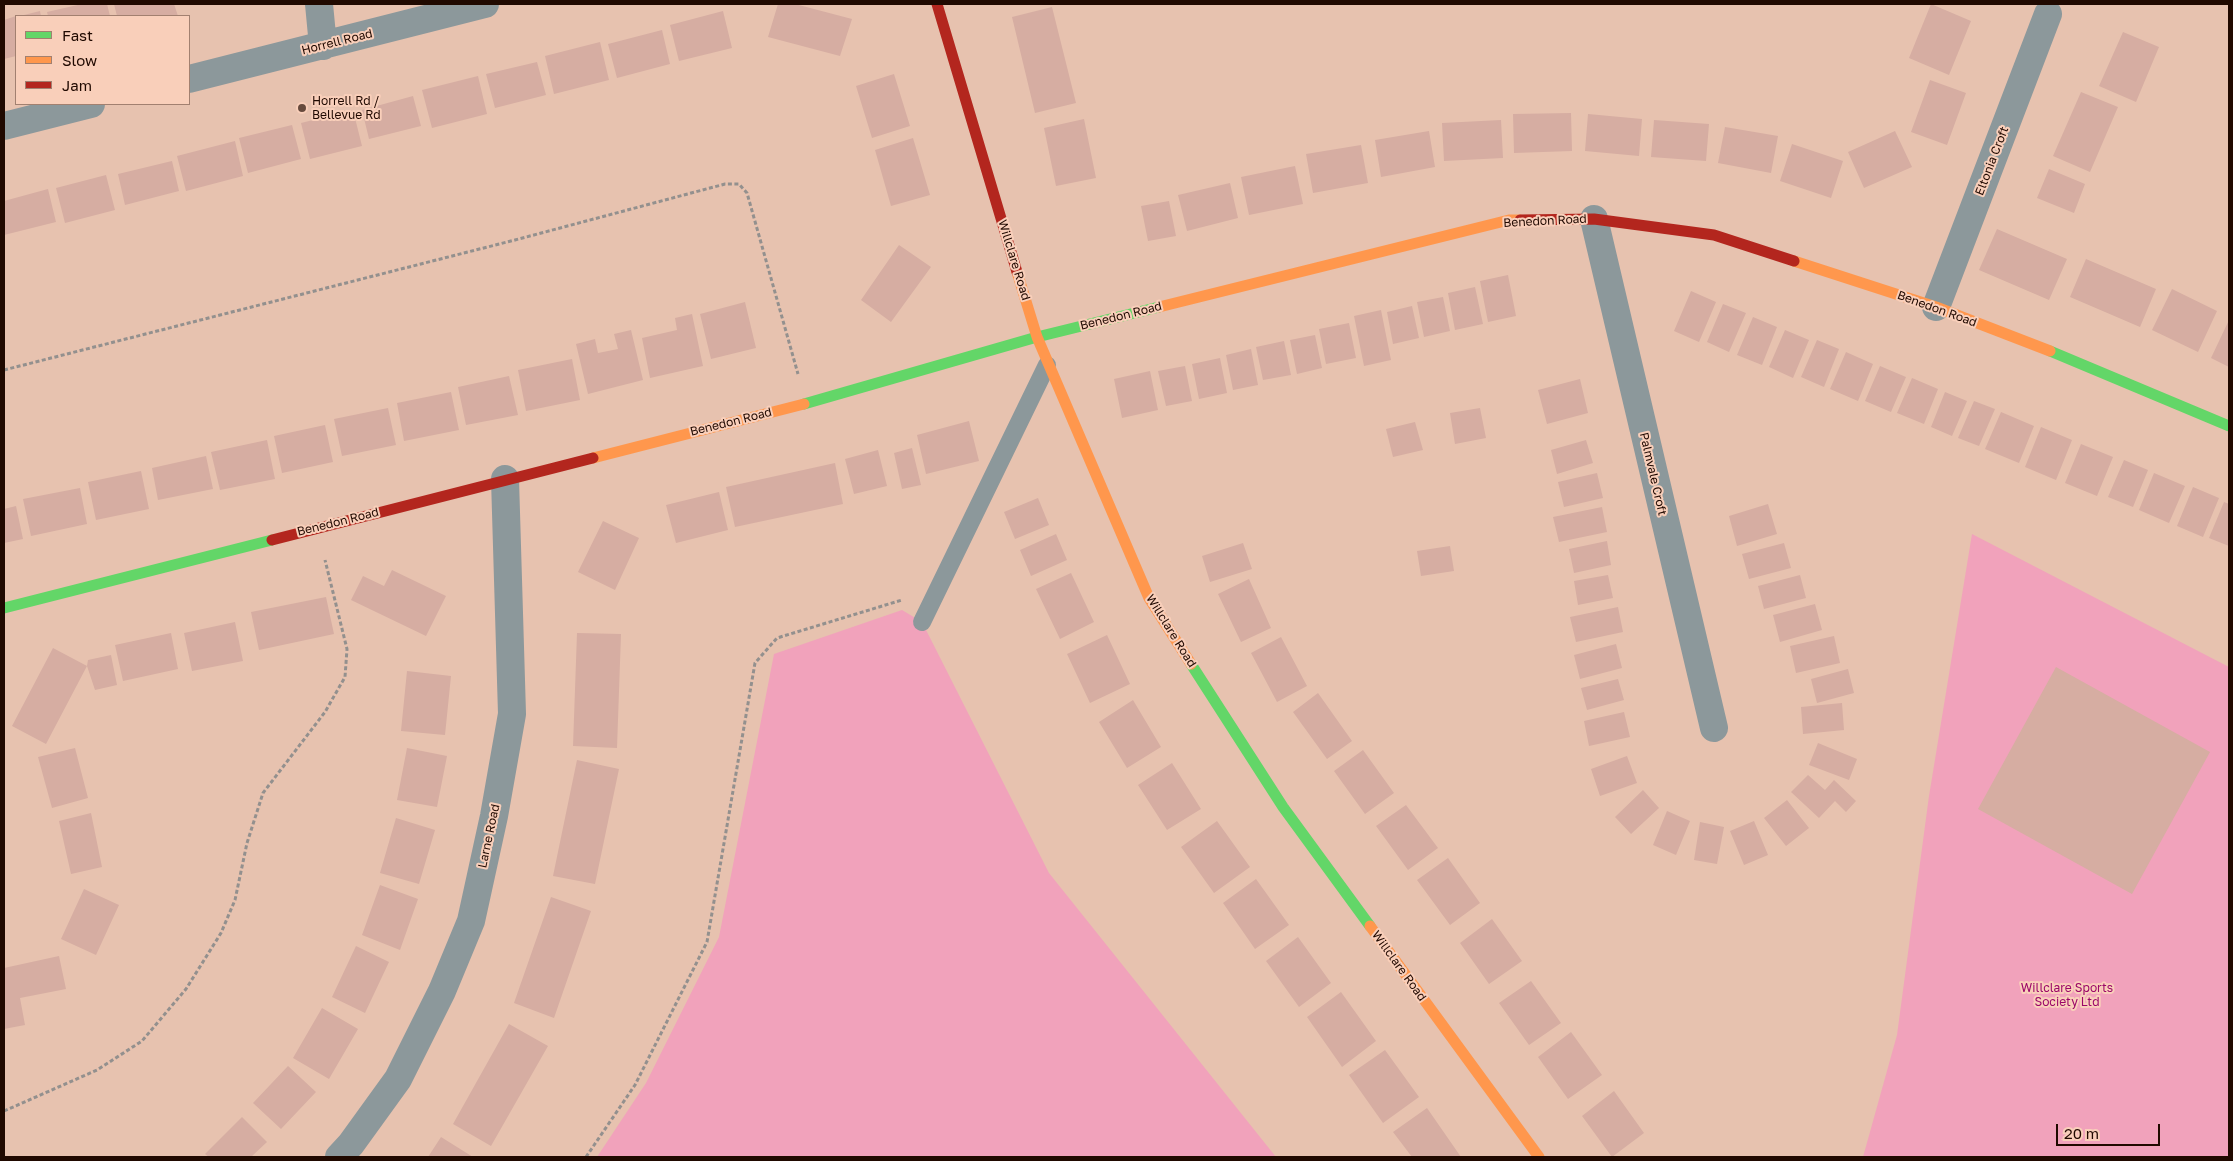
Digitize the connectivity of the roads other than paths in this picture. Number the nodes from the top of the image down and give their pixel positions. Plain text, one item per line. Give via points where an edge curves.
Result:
1 (319, 4) edge
2 (485, 4) edge
3 (937, 4) edge
4 (2048, 14) dead end
5 (323, 46) junction
6 (190, 79) edge
7 (87, 105) edge
8 (4, 126) edge
9 (1594, 218) junction
10 (1936, 307) junction
11 (1037, 337) junction
12 (1047, 365) junction
13 (2229, 426) edge
14 (505, 479) junction
15 (4, 608) edge
16 (922, 622) dead end
17 (1714, 728) dead end
18 (339, 1157) edge
19 (1539, 1157) edge

1 - 5 street
2 - 5 street, Horrell Road
3 - 11 street, Willclare Road
4 - 10 street, Eltonia Croft
5 - 6 street, Horrell Road
7 - 8 street
9 - 10 street, Benedon Road via 1714,235
9 - 11 street, Benedon Road via 1509,220
9 - 17 street, Palmvale Croft
10 - 13 street, Benedon Road
11 - 12 street, Willclare Road
11 - 14 street, Benedon Road via 807,403
12 - 16 lane
12 - 19 street, Willclare Road via 1149,598 1283,807
14 - 15 street, Benedon Road
14 - 18 street, Larne Road via 512,714 494,816 470,921 442,991 398,1079

